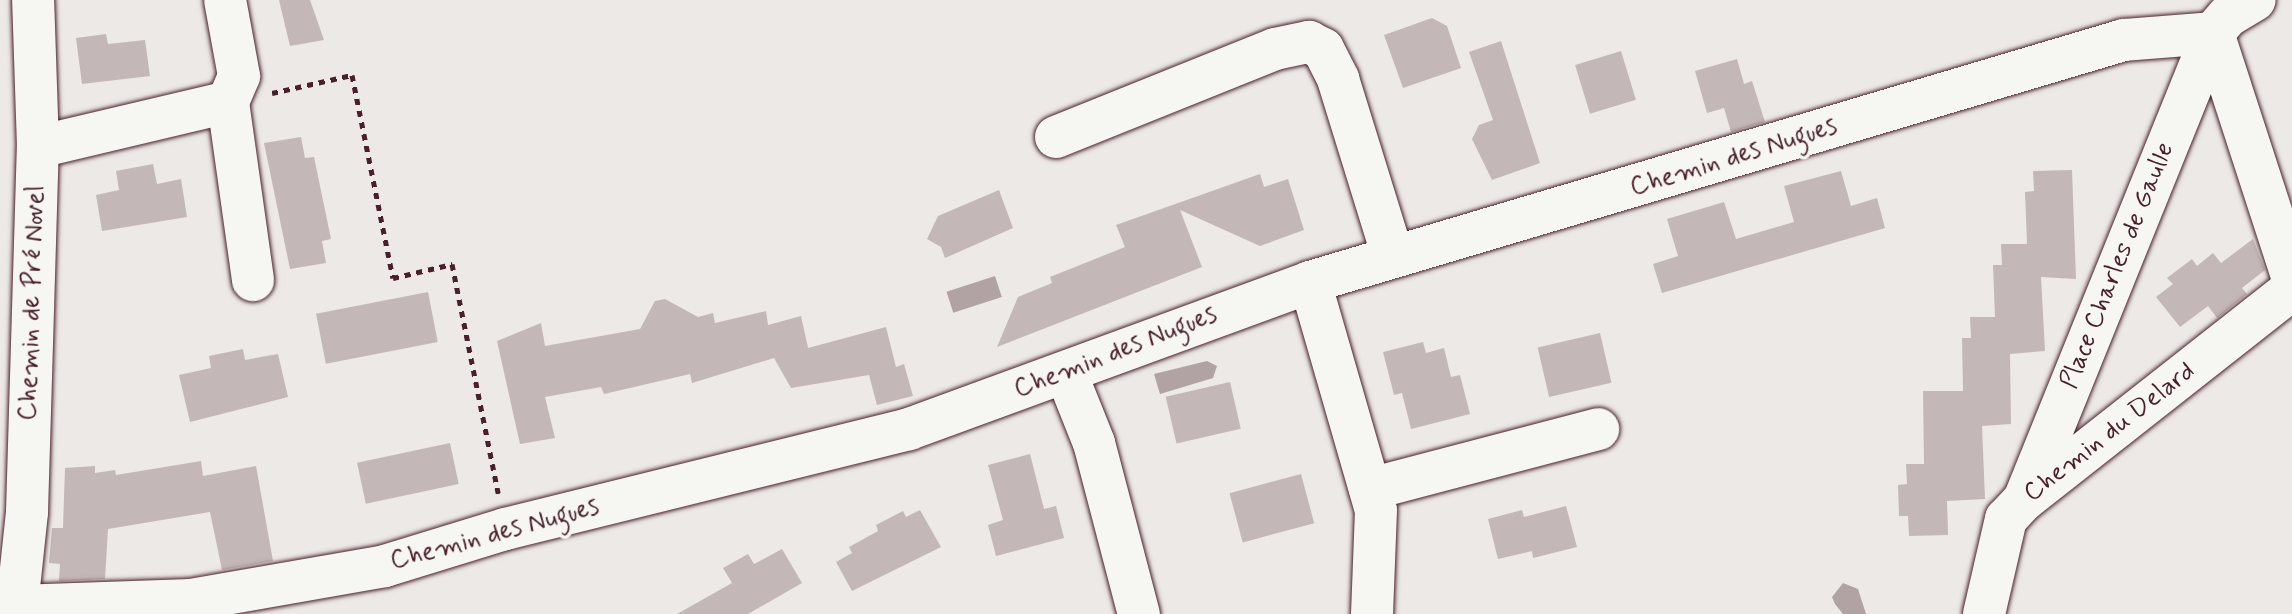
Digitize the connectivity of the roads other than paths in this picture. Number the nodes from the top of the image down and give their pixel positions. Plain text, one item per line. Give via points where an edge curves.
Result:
1 (33, 0) edge
2 (225, 0) edge
3 (2255, 0) edge
4 (2213, 33) junction
5 (18, 72) edge
6 (228, 102) junction
7 (1056, 137) dead end
8 (38, 147) junction
9 (1393, 257) junction
10 (2292, 276) edge
11 (253, 280) dead end
12 (1310, 282) junction
13 (2292, 289) edge
14 (1066, 373) junction
15 (1598, 429) dead end
16 (1370, 489) junction
17 (2024, 500) junction
18 (14, 610) edge
19 (1139, 614) edge
20 (1372, 614) edge
21 (1984, 614) edge

1 - 5 street, Chemin de Pré Novel
2 - 6 street via 239,76
3 - 4 street via 2228,16
4 - 9 street, Chemin des Nugues via 2124,40
4 - 10 street
4 - 17 street, Place Charles de Gaulle
5 - 8 street, Chemin de Pré Novel
6 - 8 street
6 - 11 street
7 - 9 street via 1275,49 1309,42 1323,49 1338,79
8 - 18 street, Chemin de Pré Novel via 27,512
9 - 12 street, Chemin des Nugues
12 - 14 street, Chemin des Nugues
12 - 16 street
13 - 17 street, Chemin du Delard
14 - 18 street, Chemin des Nugues via 909,429 505,529 385,566 191,600
14 - 19 street via 1094,443
15 - 16 street
16 - 20 street via 1376,510
17 - 21 street, Chemin du Delard via 2006,519

